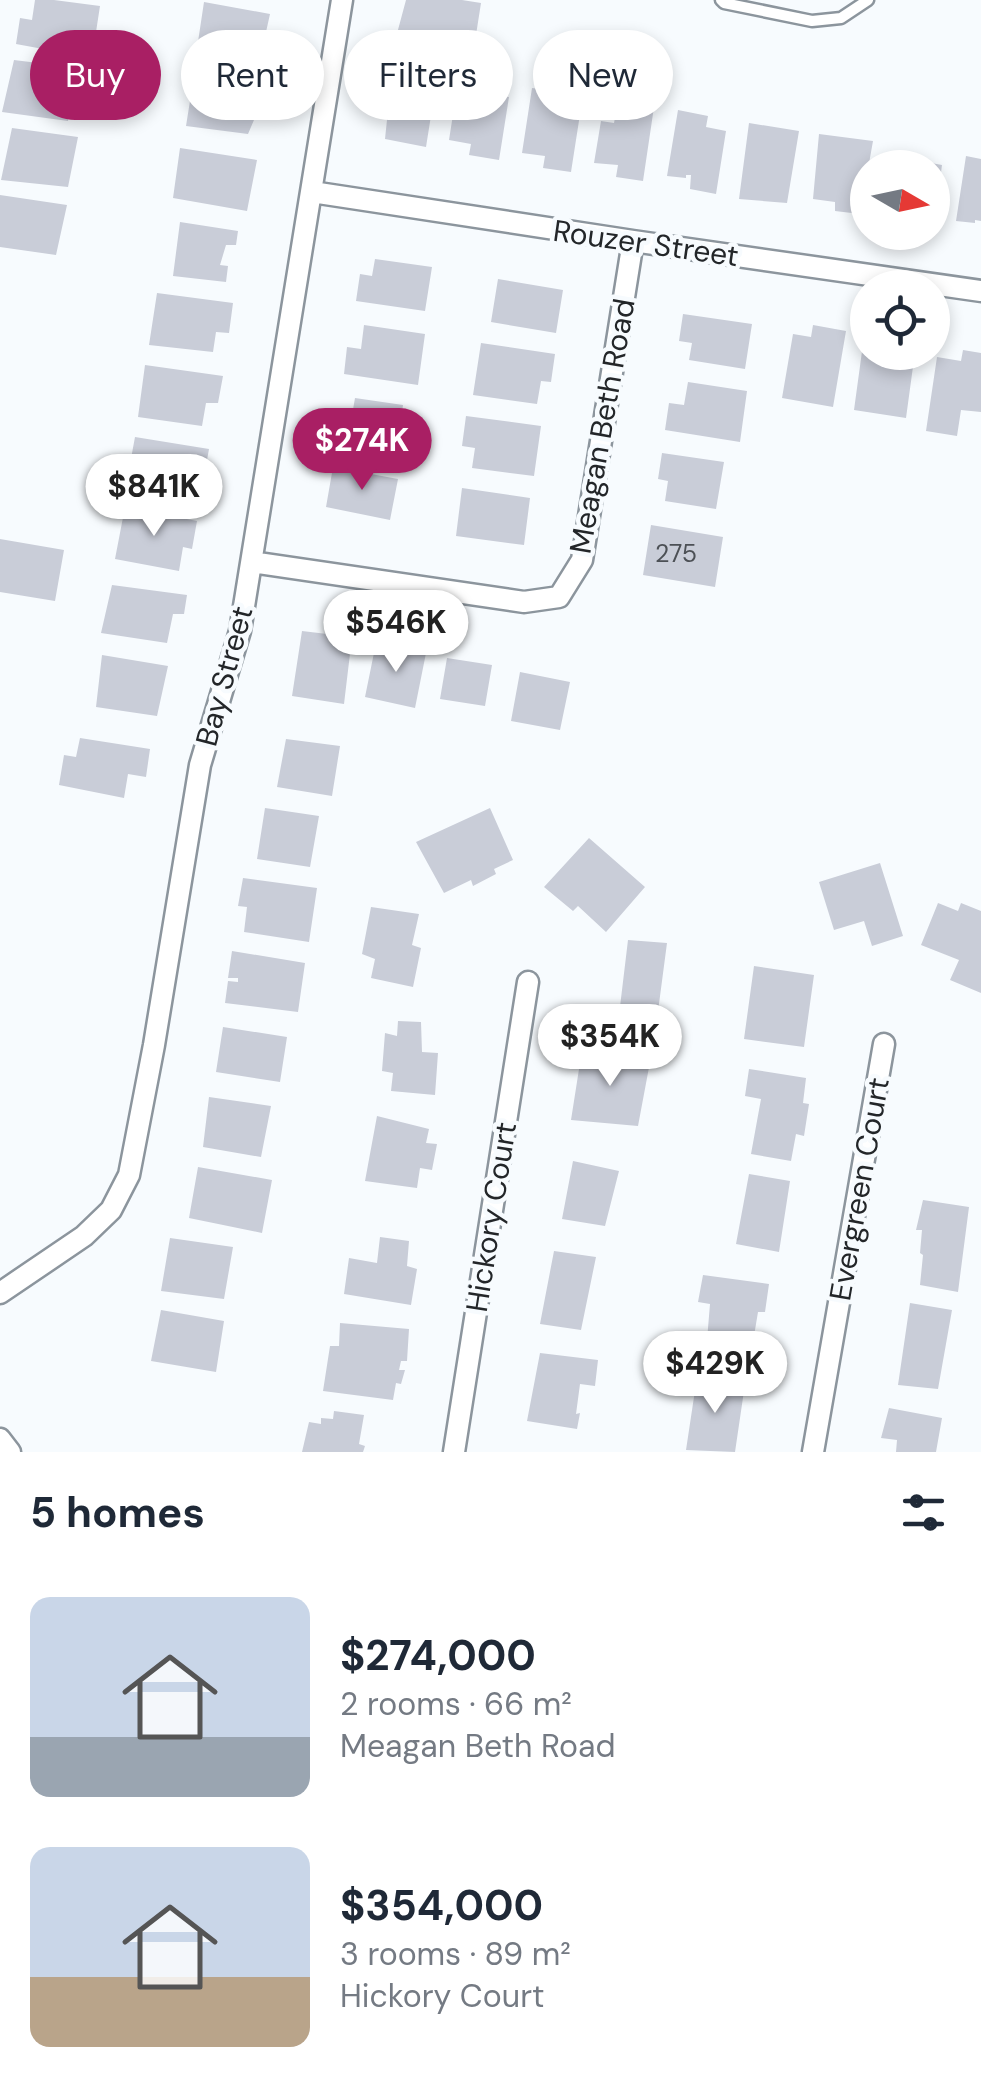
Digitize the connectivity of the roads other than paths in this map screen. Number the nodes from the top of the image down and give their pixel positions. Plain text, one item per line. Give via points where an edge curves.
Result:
1 (342, 0) edge
2 (720, 0) edge
3 (868, 0) edge
4 (312, 192) junction
5 (633, 241) junction
6 (981, 291) edge
7 (252, 562) junction
8 (528, 982) dead end
9 (884, 1044) dead end
10 (0, 1293) edge
11 (0, 1440) edge
12 (10, 1452) edge
13 (454, 1452) edge
14 (813, 1452) edge

1 - 4 street, Bay Street
2 - 3 lane via 812,21 840,18
4 - 5 street, Rouzer Street
4 - 7 street, Bay Street
5 - 6 street, Rouzer Street
5 - 7 street, Meagan Beth Road via 582,560 559,597 524,602
7 - 10 street, Bay Street via 240,631 200,765 128,1175 111,1210 84,1236
8 - 13 street, Hickory Court
9 - 14 street, Evergreen Court
11 - 12 street

